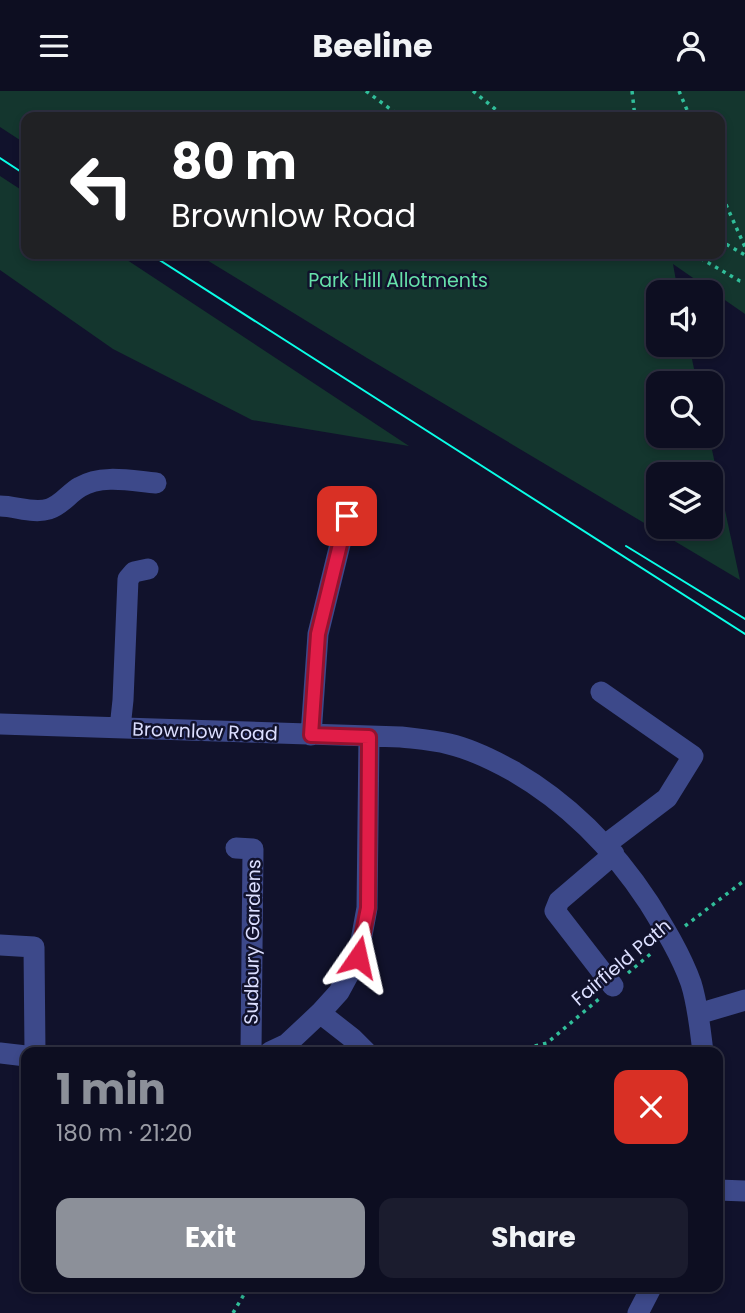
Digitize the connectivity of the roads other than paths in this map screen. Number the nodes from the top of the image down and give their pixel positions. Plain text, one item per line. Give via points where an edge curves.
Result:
1 (156, 484) dead end
2 (0, 506) edge
3 (347, 516) dead end
4 (148, 569) dead end
5 (601, 692) dead end
6 (0, 724) edge
7 (120, 728) junction
8 (311, 735) junction
9 (369, 737) junction
10 (236, 848) dead end
11 (610, 849) junction
12 (0, 945) edge
13 (613, 986) road end
14 (745, 1000) edge
15 (320, 1013) junction
16 (698, 1014) junction
17 (35, 1047) edge
18 (251, 1047) edge
19 (281, 1047) edge
20 (361, 1047) edge
21 (701, 1047) edge
22 (0, 1053) edge
23 (21, 1055) edge
24 (723, 1190) edge
25 (745, 1191) edge
26 (649, 1292) edge
27 (638, 1313) edge

1 - 2 street via 97,481 79,487 47,510
3 - 8 street via 318,634
4 - 7 street via 134,572 128,579
5 - 11 street via 693,756 667,798
6 - 7 street, Brownlow Road
7 - 8 street, Brownlow Road
8 - 9 street, Brownlow Road
9 - 11 street, Brownlow Road via 451,744 499,763 550,794
9 - 15 street via 368,908 358,957 339,992
10 - 18 street, Sudbury Gardens via 253,849
11 - 13 street via 559,901 555,911
11 - 16 street, Brownlow Road via 670,937
12 - 17 street via 34,947
14 - 16 street
15 - 19 street
15 - 20 street
16 - 21 street, Brownlow Road
22 - 23 street
24 - 25 street
26 - 27 street

